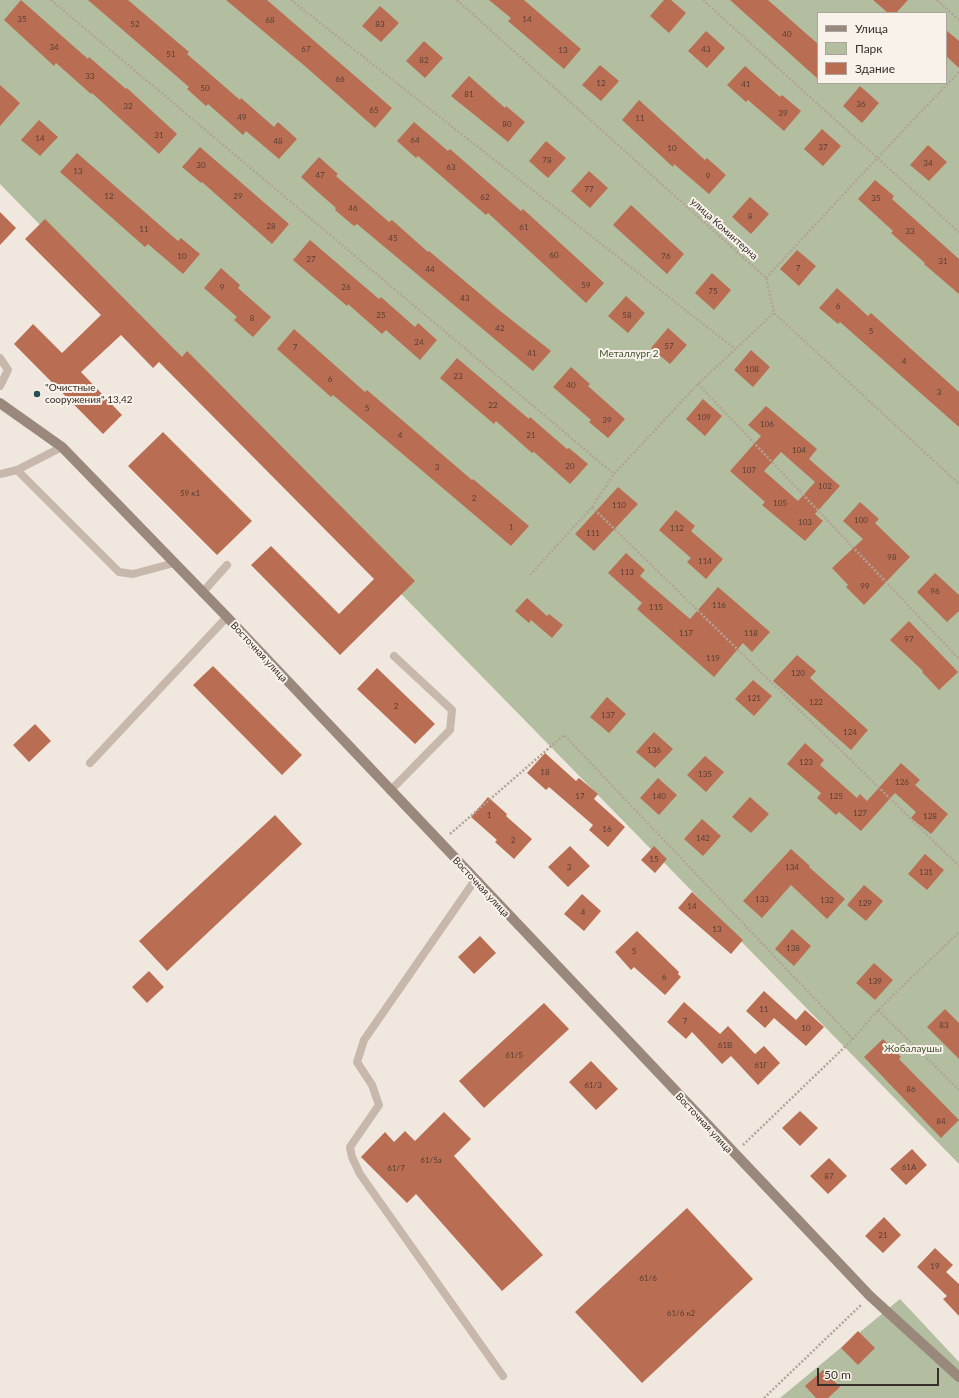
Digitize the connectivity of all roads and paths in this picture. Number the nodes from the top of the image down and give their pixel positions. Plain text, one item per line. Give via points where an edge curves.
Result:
1 (51, 0) edge
2 (291, 0) edge
3 (456, 0) edge
4 (703, 0) edge
5 (937, 0) edge
6 (959, 20) edge
7 (959, 72) edge
8 (878, 157) junction
9 (959, 232) edge
10 (766, 278) junction
11 (774, 312) junction
12 (735, 349) junction
13 (0, 358) edge
14 (698, 384) junction
15 (0, 386) edge
16 (0, 403) edge
17 (62, 447) junction
18 (17, 470) junction
19 (0, 474) edge
20 (614, 474) junction
21 (959, 484) edge
22 (592, 507) junction
23 (174, 563) junction
24 (227, 565) dead end
25 (530, 575) dead end
26 (202, 593) junction
27 (226, 617) junction
28 (394, 656) dead end
29 (959, 659) edge
30 (90, 763) dead end
31 (390, 791) junction
32 (439, 843) junction
33 (959, 866) edge
34 (475, 880) junction
35 (959, 932) edge
36 (878, 1010) junction
37 (853, 1038) junction
38 (959, 1090) edge
39 (734, 1154) junction
40 (870, 1296) junction
41 (503, 1376) dead end
42 (959, 1377) edge
43 (764, 1398) edge

1 - 20 path
2 - 12 path
3 - 10 path, улица Коминтерна
4 - 8 path
5 - 6 path
7 - 8 path
8 - 9 path
8 - 10 path
10 - 11 path
11 - 12 path
11 - 21 path
12 - 14 path
13 - 15 lane via 8,370
14 - 20 path
14 - 29 path
16 - 17 main road, Восточная улица
17 - 18 lane
17 - 23 main road, Восточная улица
18 - 19 lane
18 - 23 lane via 119,572 133,574
20 - 22 path
22 - 25 path
22 - 33 path
23 - 26 main road, Восточная улица
24 - 26 lane
26 - 27 main road, Восточная улица
27 - 30 lane
27 - 31 main road, Восточная улица
28 - 31 lane via 452,710 450,730
31 - 32 main road, Восточная улица
32 - 34 main road, Восточная улица
32 - 37 path via 564,735
34 - 39 main road, Восточная улица
34 - 41 lane via 364,1040 357,1062 372,1085 379,1105 350,1147 360,1174
35 - 36 path
36 - 37 path
36 - 38 path
37 - 39 path
39 - 40 main road, Восточная улица
40 - 42 main road, Восточная улица
40 - 43 path

